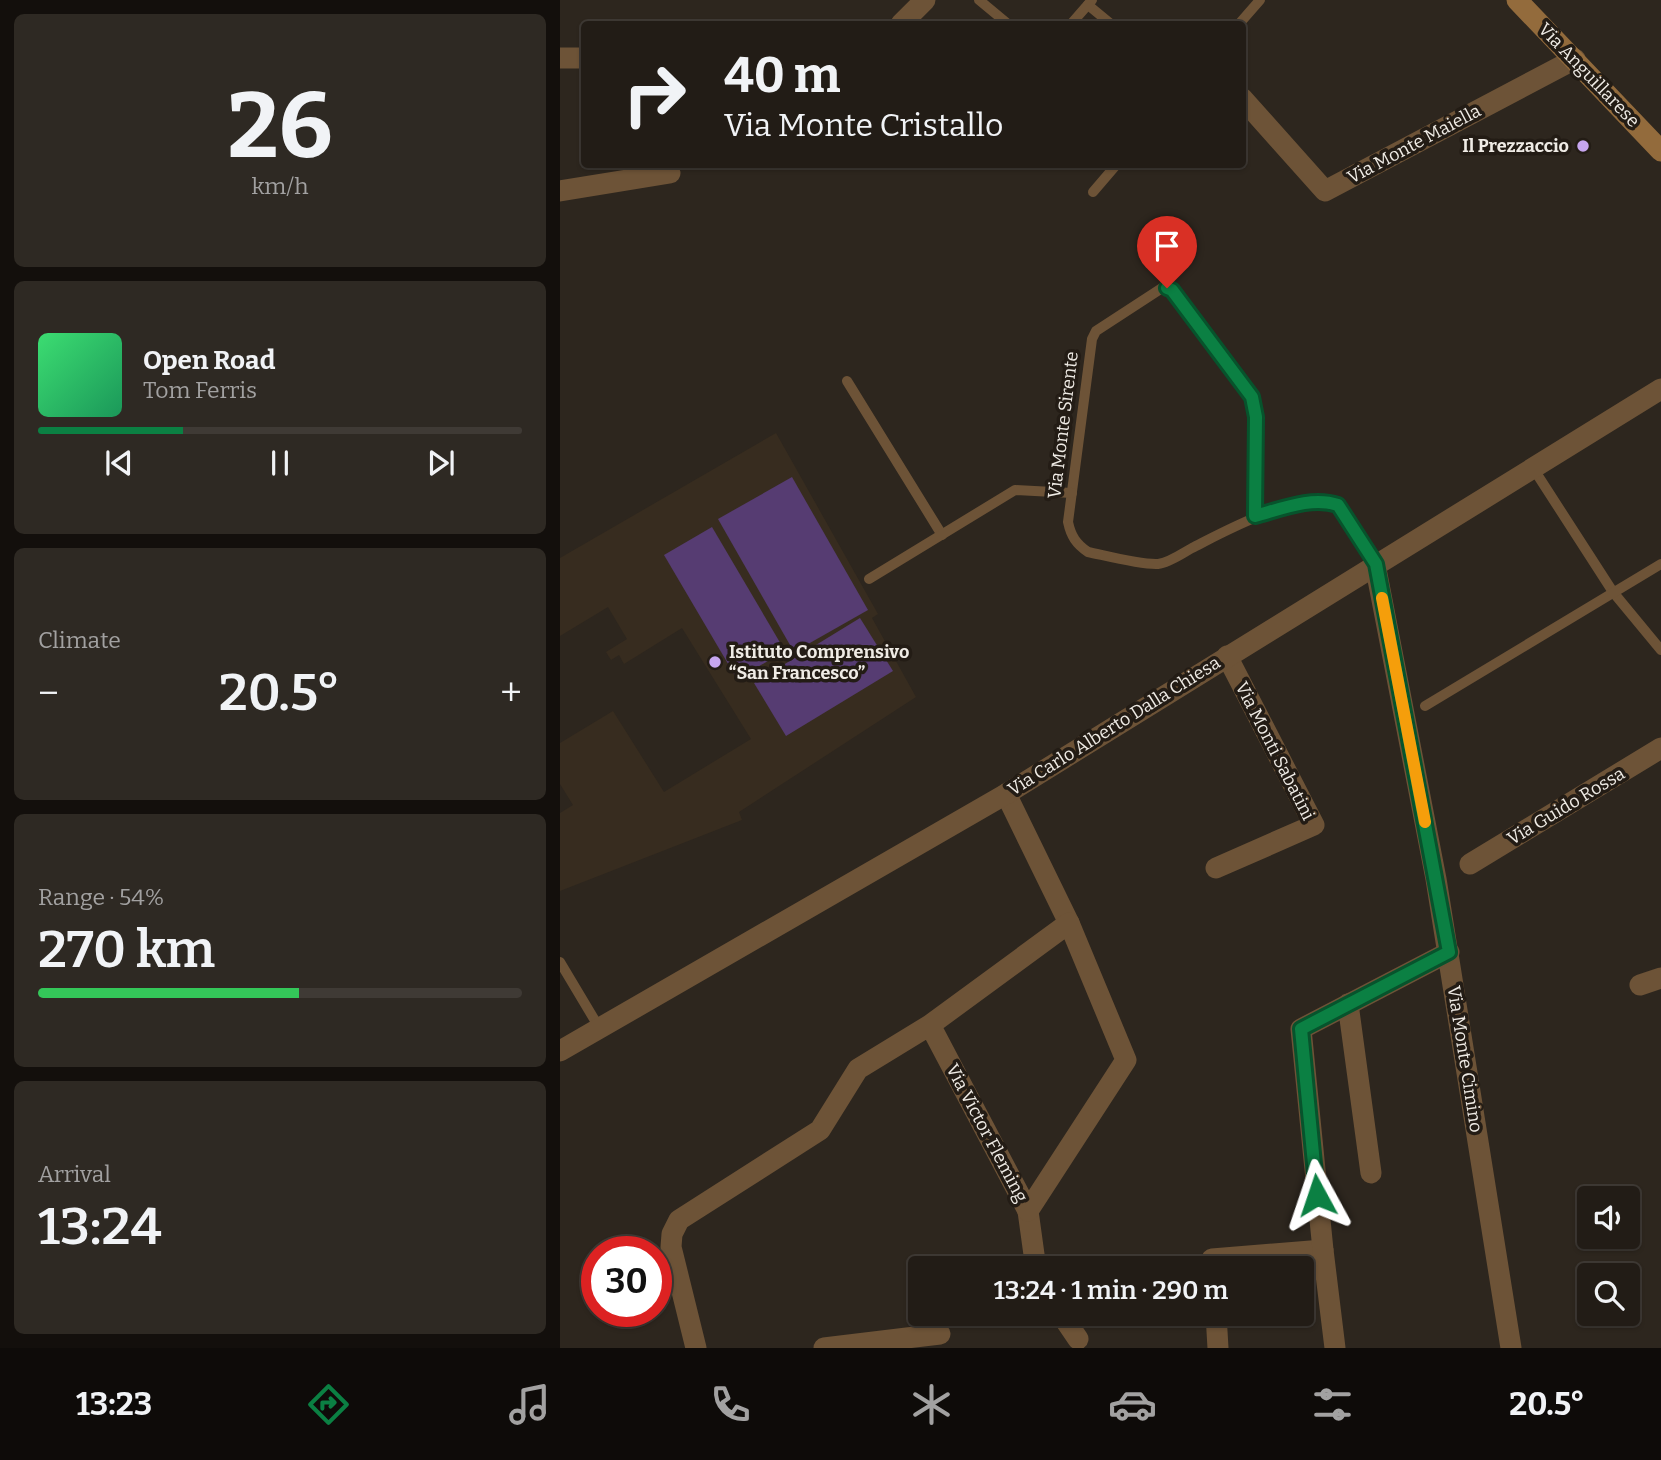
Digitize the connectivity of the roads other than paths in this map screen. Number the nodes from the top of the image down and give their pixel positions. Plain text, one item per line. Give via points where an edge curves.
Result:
1 (925, 0) edge
2 (979, 0) edge
3 (1260, 0) edge
4 (1517, 0) edge
5 (1090, 3) edge
6 (904, 21) edge
7 (1004, 21) edge
8 (1074, 21) edge
9 (1108, 21) edge
10 (1242, 21) edge
11 (560, 58) edge
12 (581, 58) edge
13 (1575, 59) junction
14 (1246, 102) edge
15 (1661, 151) edge
16 (1114, 168) edge
17 (670, 173) dead end
18 (560, 191) edge
19 (1093, 192) dead end
20 (846, 381) dead end
21 (1661, 389) edge
22 (1532, 468) junction
23 (1072, 493) junction
24 (1255, 516) junction
25 (942, 535) junction
26 (1376, 564) junction
27 (1661, 564) edge
28 (869, 579) dead end
29 (1613, 592) junction
30 (1661, 650) edge
31 (1227, 656) junction
32 (1425, 706) dead end
33 (1661, 748) edge
34 (1006, 794) junction
35 (1470, 864) dead end
36 (1216, 868) dead end
37 (1069, 923) junction
38 (1449, 952) junction
39 (560, 962) edge
40 (1661, 978) edge
41 (1640, 985) dead end
42 (1349, 1004) junction
43 (930, 1025) junction
44 (600, 1028) junction
45 (560, 1051) edge
46 (1371, 1173) dead end
47 (1028, 1211) junction
48 (1323, 1250) junction
49 (1034, 1256) edge
50 (1249, 1256) edge
51 (1069, 1326) edge
52 (1217, 1326) edge
53 (940, 1334) dead end
54 (1078, 1339) dead end
55 (696, 1348) edge
56 (824, 1348) edge
57 (1218, 1348) edge
58 (1335, 1348) edge
59 (1511, 1348) edge

1 - 6 street
2 - 7 lane
3 - 10 lane
4 - 13 main road, Via Anguillarese
5 - 8 lane
5 - 9 lane
11 - 12 street
13 - 14 street, Via Monte Maiella via 1325,191
13 - 15 main road, Via Anguillarese
16 - 19 lane
17 - 18 street
20 - 25 lane
21 - 22 street, Via Carlo Alberto Dalla Chiesa
22 - 26 street, Via Carlo Alberto Dalla Chiesa
22 - 29 lane
23 - 24 lane, Via Monte Sirente via 1068,522 1078,546 1088,552 1157,564
23 - 24 lane, Via Monte Sirente via 1093,335 1167,288 1252,397
23 - 25 lane via 1015,490
24 - 26 lane, Via Monte Sirente via 1311,502 1338,505
25 - 28 lane
26 - 31 street, Via Carlo Alberto Dalla Chiesa
26 - 38 street, Via Monte Cimino
27 - 29 lane
29 - 30 lane
29 - 32 lane
31 - 34 street, Via Carlo Alberto Dalla Chiesa
31 - 36 street, Via Monti Sabatini via 1314,825
33 - 35 street, Via Guido Rossa
34 - 37 street, Via Victor Fleming
34 - 44 street, Via Carlo Alberto Dalla Chiesa
37 - 43 street
37 - 47 street, Via Victor Fleming via 1126,1060
38 - 42 street
38 - 59 street, Via Monte Cimino
39 - 44 lane
40 - 41 street
42 - 46 street
42 - 48 street via 1301,1029
43 - 47 street, Via Victor Fleming
43 - 55 street via 858,1069 820,1130 678,1220 671,1247
44 - 45 street, Via Carlo Alberto Dalla Chiesa
47 - 49 street
48 - 50 street
48 - 58 street
51 - 54 street
52 - 57 street
53 - 56 street

